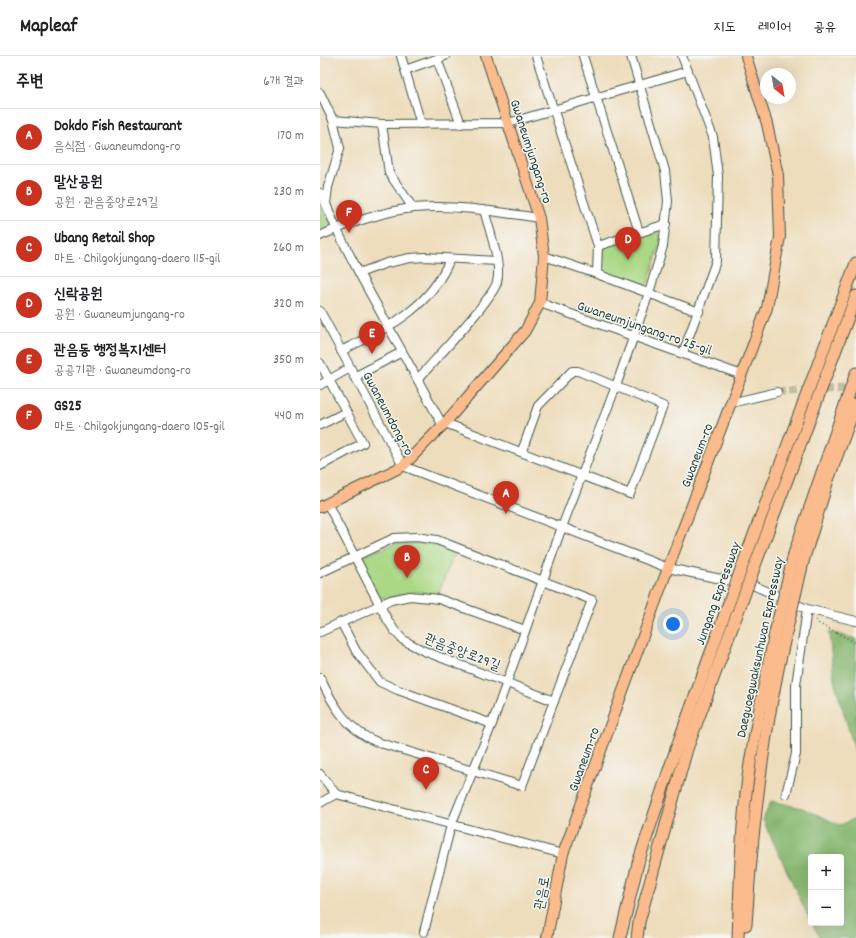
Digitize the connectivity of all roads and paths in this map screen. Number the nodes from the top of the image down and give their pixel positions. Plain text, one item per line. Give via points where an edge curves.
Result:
1 (401, 56) edge
2 (486, 56) edge
3 (536, 56) edge
4 (583, 56) edge
5 (631, 56) edge
6 (682, 56) edge
7 (746, 56) edge
8 (441, 57) edge
9 (405, 70) junction
10 (688, 71) junction
11 (640, 86) junction
12 (320, 93) edge
13 (597, 98) junction
14 (554, 110) junction
15 (333, 120) junction
16 (508, 123) junction
17 (382, 124) junction
18 (421, 124) junction
19 (461, 124) junction
20 (320, 193) edge
21 (326, 204) junction
22 (413, 208) junction
23 (484, 210) junction
24 (539, 218) junction
25 (666, 224) junction
26 (336, 228) junction
27 (639, 232) junction
28 (320, 236) edge
29 (598, 246) junction
30 (544, 256) junction
31 (450, 259) junction
32 (497, 261) junction
33 (856, 263) edge
34 (359, 273) junction
35 (597, 274) junction
36 (649, 293) junction
37 (856, 296) edge
38 (540, 303) junction
39 (320, 311) edge
40 (699, 312) junction
41 (388, 328) junction
42 (633, 336) junction
43 (341, 351) junction
44 (402, 352) junction
45 (683, 354) junction
46 (320, 363) edge
47 (350, 368) junction
48 (856, 373) edge
49 (742, 375) junction
50 (354, 377) junction
51 (418, 379) junction
52 (329, 380) junction
53 (320, 385) edge
54 (616, 386) junction
55 (777, 392) tunnel mouth
56 (731, 403) junction
57 (856, 404) edge
58 (346, 412) junction
59 (320, 425) edge
60 (444, 425) junction
61 (522, 451) junction
62 (320, 466) edge
63 (403, 466) junction
64 (582, 475) junction
65 (324, 505) edge
66 (562, 527) junction
67 (355, 556) junction
68 (799, 556) junction
69 (668, 568) junction
70 (320, 574) edge
71 (543, 582) junction
72 (737, 599) junction
73 (380, 605) junction
74 (807, 609) junction
75 (856, 621) edge
76 (341, 622) junction
77 (525, 630) junction
78 (320, 632) edge
79 (780, 635) junction
80 (856, 642) edge
81 (320, 678) edge
82 (506, 682) junction
83 (554, 701) junction
84 (492, 724) junction
85 (472, 771) junction
86 (320, 774) edge
87 (336, 794) junction
88 (786, 794) dead end
89 (320, 803) edge
90 (451, 825) junction
91 (563, 854) junction
92 (424, 932) dead end
93 (547, 938) edge
94 (620, 938) edge
95 (637, 938) edge
96 (738, 938) edge
97 (745, 938) edge

1 - 9 street
2 - 16 main road, Gwaneumjungang-ro
3 - 14 street
4 - 13 street
5 - 11 street
6 - 10 street
7 - 49 main road, Gwaneum-ro via 767,124 778,175 780,237 767,308
8 - 9 street
8 - 19 street
9 - 18 street
10 - 11 street
10 - 40 street via 713,137 718,176 716,261
11 - 13 street
11 - 25 street via 665,171 668,201
12 - 15 street
13 - 14 street
13 - 27 street
14 - 16 street
14 - 29 street
15 - 17 street
15 - 21 street via 340,148 328,187
16 - 19 street
16 - 24 main road, Gwaneumjungang-ro
17 - 18 street
17 - 22 street via 389,173
18 - 19 street
20 - 21 street
21 - 26 street
22 - 23 street
22 - 26 street
23 - 24 street
23 - 32 street
24 - 30 main road, Gwaneumjungang-ro
25 - 27 street
25 - 36 street via 663,246
26 - 28 street
26 - 34 street
27 - 29 street
29 - 35 street
30 - 35 street
30 - 38 main road, Gwaneumjungang-ro
31 - 32 street
31 - 34 street via 410,258
31 - 41 street via 440,280 409,314
32 - 51 street via 497,283 486,300
33 - 72 highway, Jungang Expressway, bridge via 743,564
34 - 41 street
35 - 36 street
36 - 40 street
36 - 42 street
37 - 72 highway, Jungang Expressway, bridge via 754,568
38 - 42 street, Gwaneumjungang-ro 25-gil
38 - 60 main road, Gwaneumjungang-ro via 525,331
39 - 43 street, Gwaneumdong-ro
40 - 45 street
41 - 43 street
41 - 44 street
42 - 45 street, Gwaneumjungang-ro 25-gil
42 - 54 street
43 - 47 street, Gwaneumdong-ro
44 - 50 street
44 - 51 street
45 - 49 street, Gwaneumjungang-ro 25-gil
46 - 52 street
47 - 50 street, Gwaneumdong-ro
47 - 52 street
48 - 68 highway, Daeguoegwaksunhwan Expressway
49 - 56 main road, Gwaneum-ro
50 - 63 street, Gwaneumdong-ro
51 - 60 street
52 - 53 street
52 - 58 street
54 - 61 street via 572,371 538,406
54 - 64 street
54 - 64 street via 663,406 630,494
55 - 56 street
56 - 69 main road, Gwaneum-ro
57 - 68 highway, Daeguoegwaksunhwan Expressway
58 - 59 street
58 - 62 street via 363,442
60 - 61 street
60 - 63 main road, Gwaneumjungang-ro
61 - 64 street
63 - 65 main road, Gwaneumjungang-ro
63 - 66 street, Gwaneumdong-ro
64 - 66 street
65 - 67 street, 관음중앙로29길
66 - 69 street, Gwaneumdong-ro
66 - 71 street
67 - 70 street
67 - 71 street via 394,538 437,540
67 - 73 street, 관음중앙로29길
68 - 79 highway, Daeguoegwaksunhwan Expressway, bridge
69 - 74 street, Gwaneumdong-ro via 755,586
69 - 91 main road, Gwaneum-ro
71 - 77 street
71 - 83 street via 592,600
72 - 94 highway, Jungang Expressway via 676,748 638,863
72 - 95 highway, Jungang Expressway via 687,749 639,922
73 - 76 street
73 - 77 street via 410,596 439,599
73 - 82 street, 관음중앙로29길 via 394,630 407,642
74 - 75 street, Gwaneumdong-ro
74 - 80 path via 818,623
74 - 88 street via 796,685 796,754
76 - 78 street
76 - 84 street via 356,651 380,682
77 - 82 street
79 - 96 highway, Daeguoegwaksunhwan Expressway via 761,696 748,777
79 - 97 highway, Daeguoegwaksunhwan Expressway via 757,790
81 - 85 street via 343,717 359,734 375,742
82 - 83 street, 관음중앙로29길
82 - 84 street
83 - 85 street via 522,786
84 - 85 street
85 - 90 street
86 - 87 street
87 - 89 street
87 - 90 street
90 - 91 street
90 - 92 street
91 - 93 main road, 관음로

